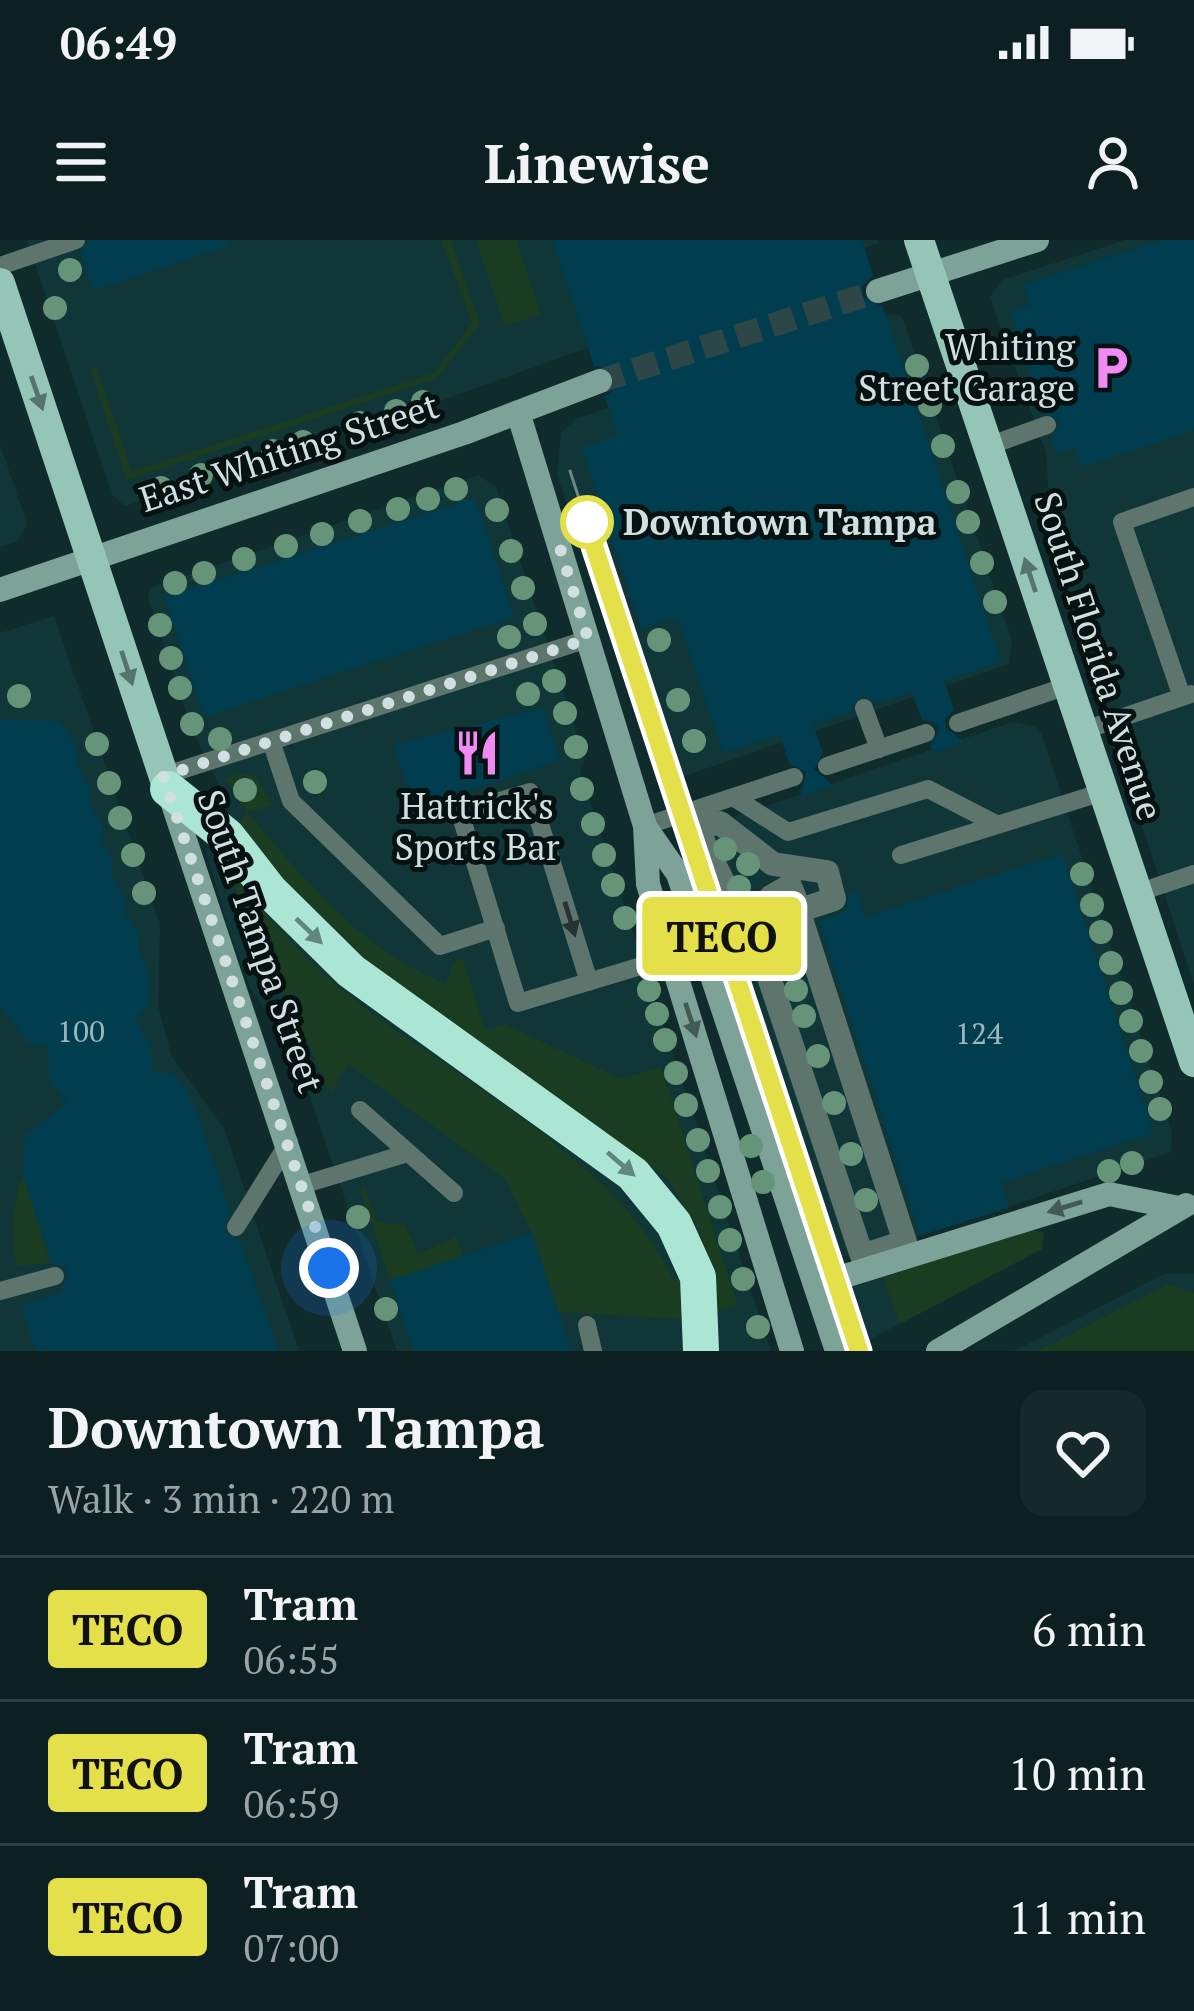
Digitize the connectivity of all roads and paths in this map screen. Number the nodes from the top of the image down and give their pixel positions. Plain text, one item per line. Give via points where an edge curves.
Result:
1 (76, 240) edge
2 (919, 240) edge
3 (1037, 240) edge
4 (0, 266) edge
5 (931, 274) junction
6 (0, 283) edge
7 (878, 291) tunnel mouth
8 (600, 381) tunnel mouth
9 (518, 412) junction
10 (1047, 424) dead end
11 (988, 446) junction
12 (1194, 497) edge
13 (92, 556) junction
14 (0, 590) edge
15 (588, 639) junction
16 (1067, 686) junction
17 (1188, 696) edge
18 (864, 708) dead end
19 (958, 723) dead end
20 (1082, 731) junction
21 (926, 734) dead end
22 (271, 741) junction
23 (879, 749) junction
24 (827, 766) dead end
25 (794, 777) dead end
26 (165, 782) junction
27 (1103, 792) junction
28 (733, 797) junction
29 (998, 825) junction
30 (645, 826) junction
31 (902, 855) dead end
32 (1194, 874) edge
33 (1137, 893) junction
34 (801, 919) joint
35 (496, 928) junction
36 (671, 957) junction
37 (589, 982) junction
38 (1194, 1062) edge
39 (360, 1110) dead end
40 (289, 1142) junction
41 (408, 1153) junction
42 (302, 1185) junction
43 (454, 1193) dead end
44 (1186, 1204) edge
45 (236, 1227) dead end
46 (56, 1276) dead end
47 (816, 1285) junction
48 (0, 1292) edge
49 (587, 1325) dead end
50 (355, 1351) edge
51 (592, 1351) edge
52 (701, 1351) edge
53 (792, 1351) edge
54 (837, 1351) edge
55 (938, 1351) edge

1 - 4 lane
2 - 5 main road, South Florida Avenue
3 - 5 street
5 - 7 street
5 - 11 main road, South Florida Avenue
6 -> 13 main road, South Tampa Street
8 - 9 street, East Whiting Street
9 - 13 street, East Whiting Street
9 - 15 street
10 - 11 lane
16 -> 11 main road, South Florida Avenue
12 - 17 lane via 1122,522
13 - 14 street, East Whiting Street
13 -> 26 main road, South Tampa Street
15 - 22 lane
15 - 30 street
16 - 19 lane
16 - 20 main road, South Florida Avenue
17 - 20 lane
18 - 23 lane
20 - 27 main road, South Florida Avenue
21 - 23 lane
22 - 26 lane
22 - 35 lane via 291,801 440,946
23 - 24 lane
25 - 28 lane
26 - 40 street, South Tampa Street
26 -> 52 highway via 227,836 351,971 655,1197 688,1252 702,1301
27 - 29 lane
27 - 33 main road, South Florida Avenue
28 - 29 lane via 788,832 928,789
28 - 30 lane
29 - 31 lane
30 - 36 street via 648,884
30 - 47 street via 678,874
32 - 33 lane
33 - 38 main road, South Florida Avenue
34 - 34 street via 905,1242 862,1256 767,971 696,827 720,823 773,864 827,872 834,899 800,910 790,886 771,897 792,922
35 - 37 lane via 518,1003
35 -> 37 lane via 460,813 530,792
36 - 37 lane
36 -> 53 street
39 - 41 lane
40 - 42 street, South Tampa Street
40 - 45 lane
41 - 42 lane
41 - 43 lane
42 - 50 street, South Tampa Street
44 -> 47 street via 1109,1194
44 - 55 street
46 - 48 lane
47 - 54 street
49 - 51 lane

